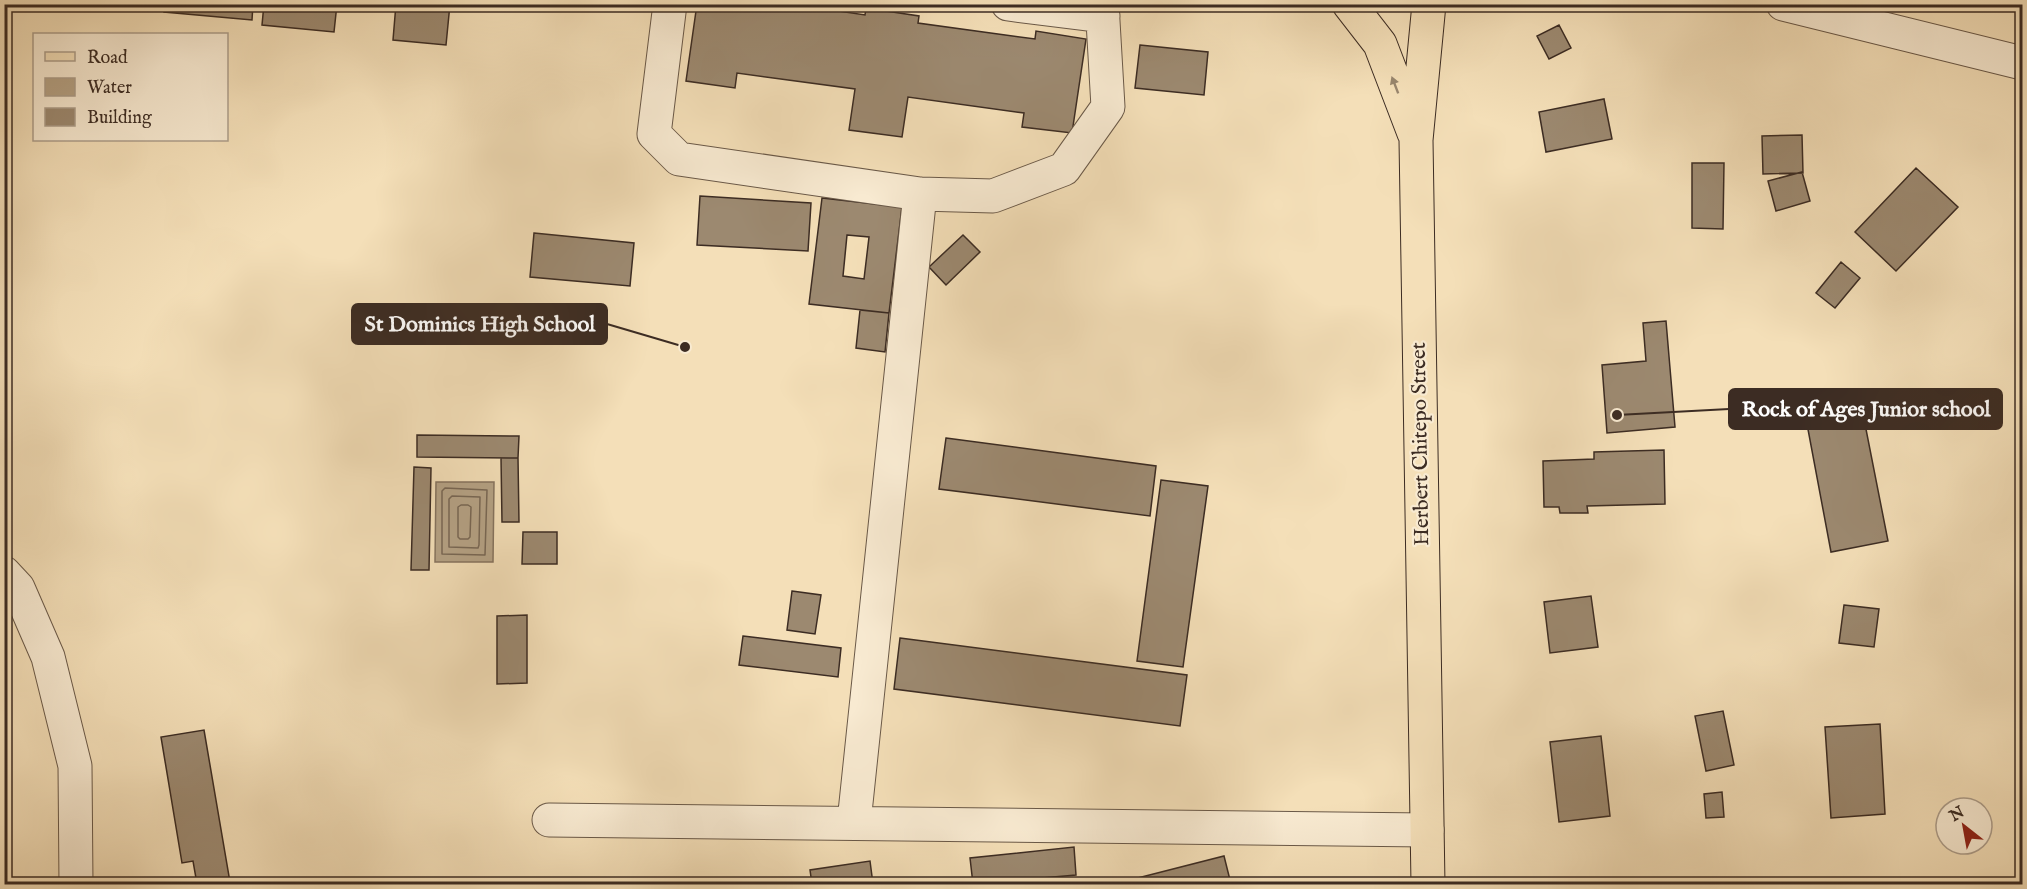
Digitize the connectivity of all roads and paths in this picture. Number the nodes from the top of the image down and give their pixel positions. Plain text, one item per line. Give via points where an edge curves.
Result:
1 (670, 4) edge
2 (1008, 4) edge
3 (1349, 4) edge
4 (1429, 4) edge
5 (1784, 4) edge
6 (1102, 10) edge
7 (2022, 63) edge
8 (1416, 140) junction
9 (920, 194) junction
10 (4, 573) edge
11 (549, 820) dead end
12 (854, 822) junction
13 (1427, 830) junction
14 (76, 885) edge
15 (1428, 885) edge

1 - 9 street via 654,134 679,159
2 - 6 street
8 -> 3 main road via 1380,44
4 - 8 main road, Herbert Chitepo Street
5 - 7 street
6 - 9 street via 1108,106 1064,169 993,196
8 - 13 main road, Herbert Chitepo Street
9 - 12 street
10 - 14 street via 18,588 48,657 75,766
11 - 12 street
12 - 13 street
13 - 15 main road, Herbert Chitepo Street

